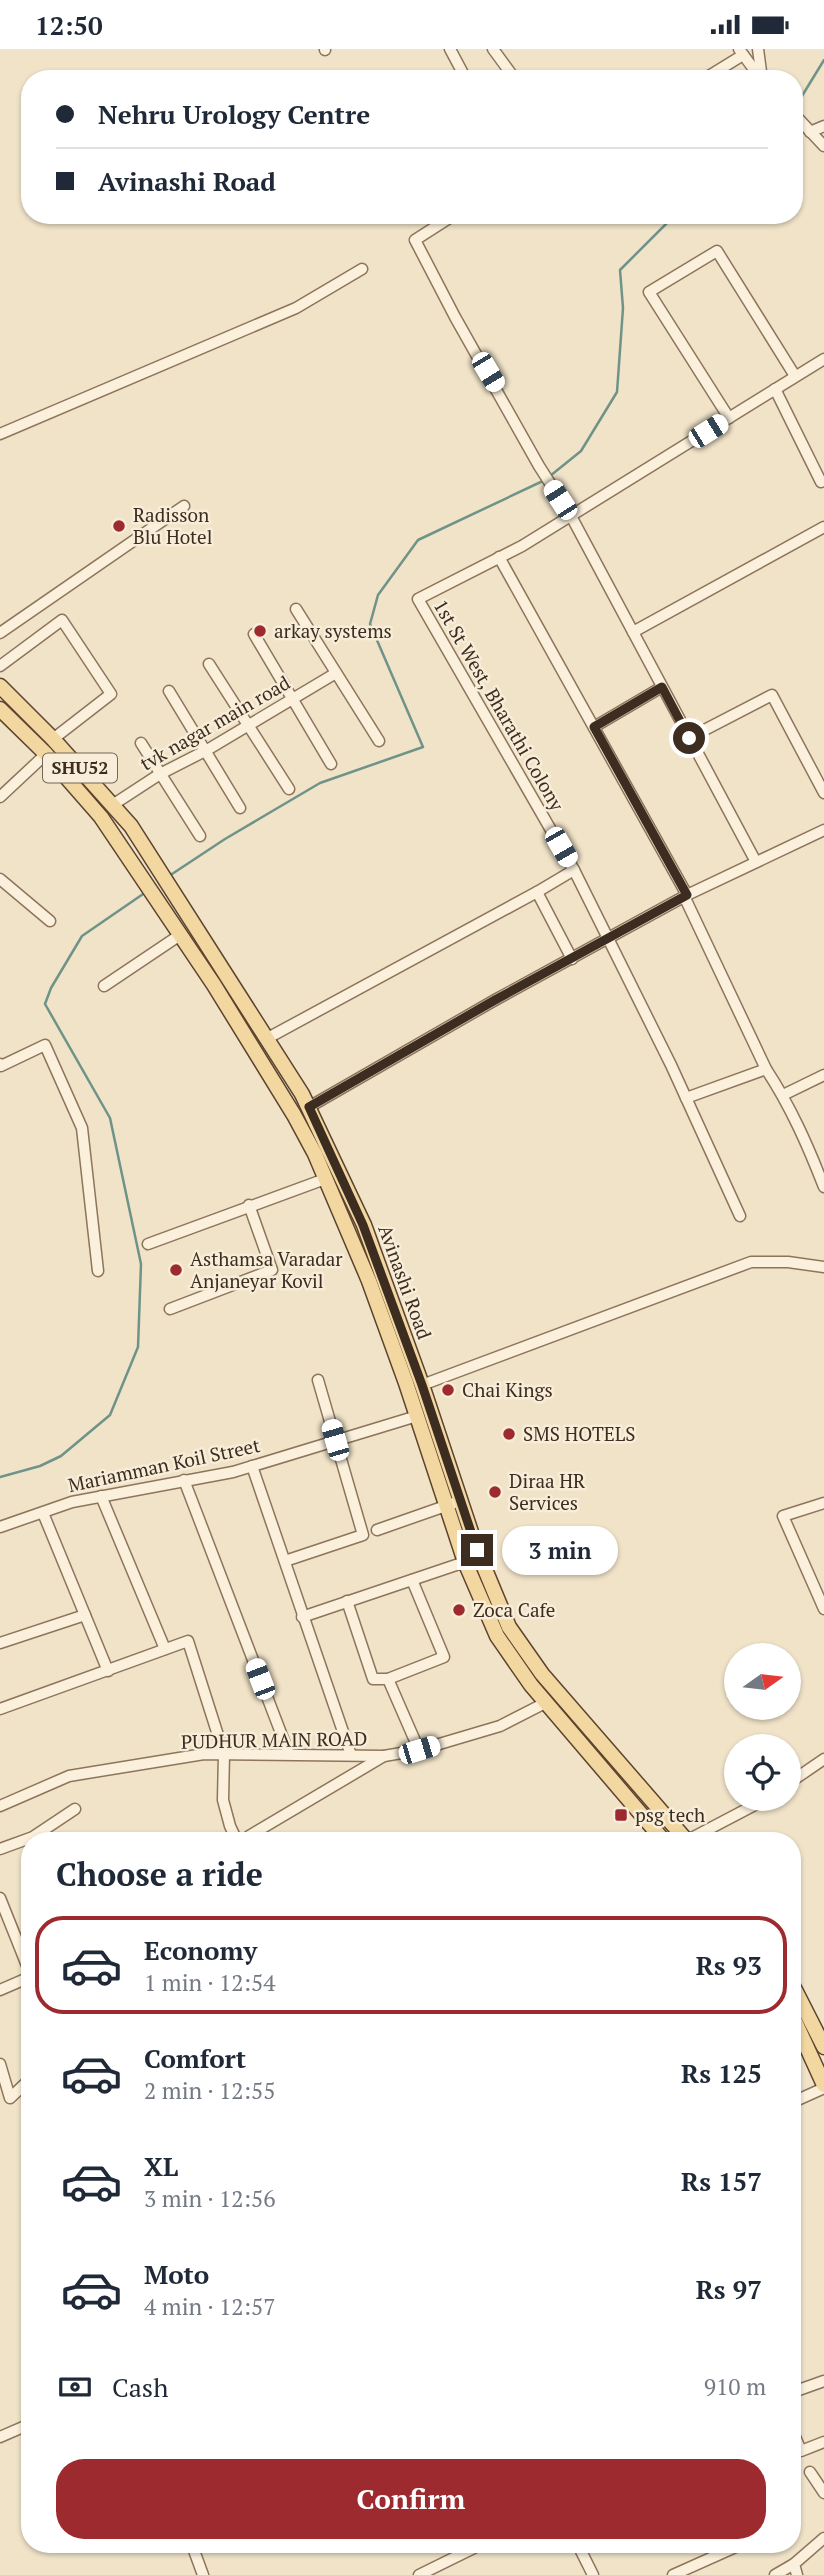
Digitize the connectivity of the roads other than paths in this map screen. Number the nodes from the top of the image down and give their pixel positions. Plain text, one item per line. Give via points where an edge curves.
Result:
1 (450, 49) edge
2 (493, 49) edge
3 (758, 49) edge
4 (741, 52) edge
5 (461, 70) edge
6 (508, 70) edge
7 (716, 70) edge
8 (754, 70) edge
9 (760, 70) edge
10 (803, 123) edge
11 (824, 126) edge
12 (810, 132) junction
13 (824, 146) edge
14 (440, 224) edge
15 (362, 269) dead end
16 (824, 360) edge
17 (796, 376) junction
18 (775, 389) junction
19 (729, 418) junction
20 (0, 434) edge
21 (821, 482) dead end
22 (184, 506) dead end
23 (571, 516) junction
24 (824, 527) edge
25 (499, 557) junction
26 (296, 609) dead end
27 (633, 632) junction
28 (0, 633) edge
29 (254, 634) dead end
30 (209, 664) dead end
31 (0, 666) edge
32 (335, 673) junction
33 (0, 686) edge
34 (662, 687) junction
35 (169, 691) dead end
36 (291, 699) junction
37 (0, 709) edge
38 (248, 725) junction
39 (594, 727) junction
40 (689, 738) junction
41 (53, 739) junction
42 (379, 741) dead end
43 (141, 743) dead end
44 (207, 750) junction
45 (46, 754) junction
46 (331, 764) dead end
47 (160, 774) junction
48 (289, 789) dead end
49 (824, 793) edge
50 (2, 796) edge
51 (114, 804) junction
52 (240, 808) dead end
53 (824, 830) edge
54 (200, 837) dead end
55 (756, 862) junction
56 (574, 870) junction
57 (0, 879) edge
58 (537, 892) junction
59 (686, 896) junction
60 (50, 921) dead end
61 (180, 935) junction
62 (608, 940) junction
63 (572, 959) junction
64 (104, 986) dead end
65 (266, 1039) junction
66 (0, 1064) edge
67 (766, 1069) junction
68 (824, 1075) edge
69 (783, 1095) junction
70 (686, 1098) junction
71 (309, 1107) junction
72 (325, 1179) junction
73 (824, 1185) edge
74 (249, 1205) junction
75 (740, 1216) dead end
76 (149, 1244) dead end
77 (824, 1267) edge
78 (98, 1271) dead end
79 (170, 1308) dead end
80 (318, 1380) dead end
81 (422, 1385) junction
82 (417, 1416) junction
83 (335, 1440) junction
84 (252, 1466) junction
85 (184, 1480) junction
86 (100, 1496) junction
87 (453, 1503) junction
88 (824, 1503) edge
89 (43, 1513) junction
90 (0, 1527) edge
91 (377, 1530) dead end
92 (465, 1537) junction
93 (285, 1561) junction
94 (465, 1562) junction
95 (412, 1580) junction
96 (347, 1601) junction
97 (824, 1609) edge
98 (85, 1615) junction
99 (302, 1617) junction
100 (0, 1643) edge
101 (165, 1649) junction
102 (108, 1671) junction
103 (388, 1679) junction
104 (547, 1702) junction
105 (0, 1709) edge
106 (419, 1750) junction
107 (224, 1754) junction
108 (289, 1754) junction
109 (351, 1755) junction
110 (384, 1756) junction
111 (824, 1759) edge
112 (801, 1775) edge
113 (0, 1806) edge
114 (75, 1809) dead end
115 (743, 1811) edge
116 (44, 1832) edge
117 (233, 1832) edge
118 (256, 1832) edge
119 (656, 1832) edge
120 (678, 1832) edge
121 (703, 1832) edge
122 (21, 1843) edge
123 (0, 1849) edge
124 (0, 1898) edge
125 (21, 1952) edge
126 (21, 1980) edge
127 (0, 1990) edge
128 (801, 2002) edge
129 (801, 2035) edge
130 (824, 2047) edge
131 (0, 2064) edge
132 (21, 2087) edge
133 (824, 2087) edge
134 (801, 2098) edge
135 (5, 2101) edge
136 (824, 2381) edge
137 (801, 2389) edge
138 (21, 2428) edge
139 (0, 2437) edge
140 (824, 2442) edge
141 (801, 2451) edge
142 (810, 2472) dead end
143 (824, 2493) edge
144 (824, 2538) edge
145 (194, 2553) edge
146 (464, 2553) edge
147 (582, 2553) edge
148 (722, 2553) edge
149 (796, 2570) edge
150 (203, 2575) edge
151 (419, 2575) edge
152 (593, 2575) edge
153 (673, 2575) edge
154 (775, 2575) edge

1 - 5 street
2 - 6 street
3 - 9 street
4 - 7 street
4 - 8 street
10 - 12 street
11 - 12 street
12 - 13 street
14 - 23 street via 415,240 454,317
15 - 20 street via 296,308
16 - 17 street
17 - 18 street
17 - 19 street via 717,251 649,292
18 - 19 street
18 - 21 street
19 - 23 street
22 - 28 street
23 - 25 street
23 - 27 street
24 - 27 street
25 - 39 street
25 - 56 street, 1st St West, Bharathi Colony via 418,599
26 - 32 street
27 - 34 street
29 - 36 street
30 - 38 street
31 - 41 street via 62,621 111,694
32 - 36 street, tvk nagar main road
32 - 42 street
33 - 41 main road, Avinashi Road / SHU52
34 - 39 street
34 - 40 street
35 - 44 street
36 - 38 street, tvk nagar main road
36 - 46 street
37 - 45 main road, Avinashi Road / SHU52
38 - 44 street, tvk nagar main road
38 - 48 street
39 - 59 street
40 - 49 street via 772,695
40 - 55 street
41 - 51 main road, Avinashi Road / SHU52
43 - 47 street
44 - 47 street, tvk nagar main road
44 - 52 street
45 - 50 street
45 - 61 main road, Avinashi Road / SHU52 via 102,817
47 - 51 street, tvk nagar main road
47 - 54 street
51 - 65 main road, Avinashi Road / SHU52
53 - 55 street
55 - 59 street
56 - 58 street
56 - 62 street, 1st St West, Bharathi Colony
57 - 60 street
58 - 63 street
58 - 65 street
59 - 62 street
59 - 67 street
61 - 64 street
61 - 72 main road, Avinashi Road / SHU52 via 294,1115
62 - 63 street
62 - 70 street, 1st St West, Bharathi Colony
63 - 71 street
65 - 71 main road, Avinashi Road / SHU52
66 - 78 street via 45,1045 82,1128
67 - 69 street
67 - 70 street
68 - 69 street
69 - 73 street
70 - 75 street, 1st St West, Bharathi Colony
71 - 81 main road, Avinashi Road / SHU52 via 363,1225
72 - 74 street
72 - 82 main road, Avinashi Road / SHU52 via 369,1281
74 - 76 street
74 - 79 street via 272,1270
77 - 81 street via 751,1262
80 - 83 street
81 - 87 main road, Avinashi Road / SHU52
82 - 83 street, Mariamman Koil Street
82 - 87 main road, Avinashi Road / SHU52
83 - 84 street, Mariamman Koil Street
83 - 93 street via 363,1535
84 - 85 street, Mariamman Koil Street
84 - 93 street
85 - 86 street, Mariamman Koil Street
85 - 108 street
86 - 89 street, Mariamman Koil Street
86 - 101 street
87 - 91 street
87 - 92 main road, Avinashi Road / SHU52
88 - 97 street via 783,1516
89 - 90 street, Mariamman Koil Street
89 - 98 street
92 - 94 main road, Avinashi Road / SHU52
92 - 120 main road, Avinashi Road / SHU52 via 509,1627 542,1674
93 - 99 street
94 - 95 street
94 - 104 main road, Avinashi Road / SHU52 via 497,1636
95 - 96 street
95 - 103 street via 443,1657
96 - 99 street
96 - 103 street via 373,1679
98 - 100 street
98 - 102 street
99 - 109 street
101 - 102 street
101 - 107 street via 188,1641
102 - 105 street
103 - 106 street
104 - 106 street, PUDHUR MAIN ROAD via 500,1726
104 - 119 main road, Avinashi Road / SHU52
106 - 110 street, PUDHUR MAIN ROAD
107 - 108 street, PUDHUR MAIN ROAD
107 - 113 street, PUDHUR MAIN ROAD via 69,1776
107 - 117 street via 223,1800
108 - 109 street, PUDHUR MAIN ROAD
109 - 110 street, PUDHUR MAIN ROAD
110 - 118 street
111 - 112 street
114 - 116 street
115 - 121 street
122 - 123 street
124 - 125 street
126 - 127 street
128 - 130 main road
129 - 133 main road
131 - 135 street
132 - 135 street
133 - 134 street
136 - 137 street
138 - 139 street
140 - 141 street
142 - 143 street
144 - 149 street
145 - 150 street
146 - 151 street
147 - 152 street
148 - 153 street
149 - 154 street

